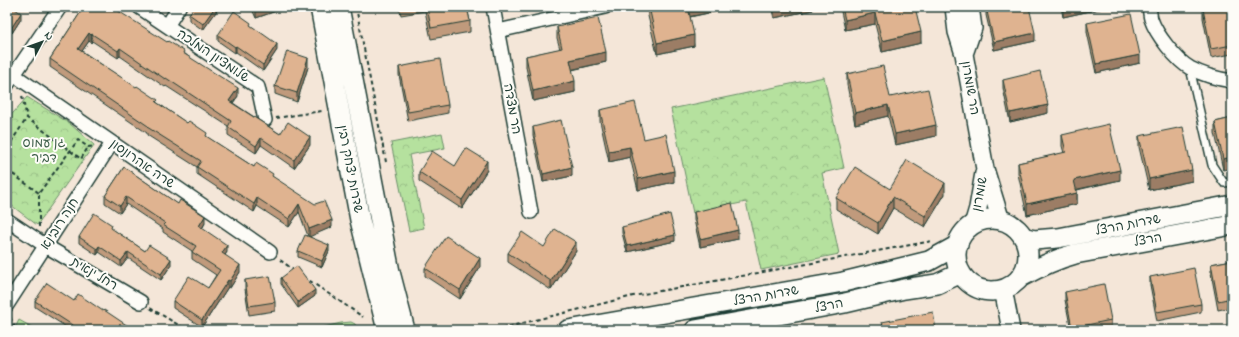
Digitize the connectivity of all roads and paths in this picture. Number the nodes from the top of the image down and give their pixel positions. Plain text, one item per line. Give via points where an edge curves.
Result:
1 (60, 7) edge
2 (139, 7) edge
3 (179, 7) edge
4 (320, 7) edge
5 (340, 7) edge
6 (493, 7) edge
7 (605, 7) edge
8 (954, 7) edge
9 (970, 7) edge
10 (1149, 7) edge
11 (168, 26) junction
12 (498, 31) junction
13 (964, 54) junction
14 (1190, 68) junction
15 (9, 77) edge
16 (1232, 81) edge
17 (21, 93) dead end
18 (322, 111) dead end
19 (27, 118) junction
20 (265, 120) joint
21 (95, 142) dead end
22 (112, 144) junction
23 (7, 148) edge
24 (88, 148) junction
25 (70, 151) junction
26 (984, 169) junction
27 (7, 170) edge
28 (1232, 182) edge
29 (39, 193) junction
30 (1232, 205) edge
31 (531, 212) dead end
32 (7, 220) edge
33 (1001, 220) junction
34 (973, 225) junction
35 (1232, 225) edge
36 (34, 228) dead end
37 (1023, 237) junction
38 (939, 240) dead end
39 (958, 245) junction
40 (46, 246) junction
41 (270, 252) joint
42 (294, 270) edge
43 (961, 273) junction
44 (300, 274) edge
45 (1021, 276) junction
46 (1003, 289) junction
47 (141, 302) joint
48 (7, 305) edge
49 (7, 312) edge
50 (363, 317) dead end
51 (16, 330) edge
52 (187, 330) edge
53 (387, 330) edge
54 (405, 330) edge
55 (495, 330) edge
56 (568, 330) edge
57 (695, 330) edge
58 (1011, 330) edge

1 - 15 street
2 - 11 street, שלומציון המלכה
3 - 11 street
4 - 53 main road, שדרות יצחק רבין via 360,220
5 - 54 main road, שדרות יצחק רבין via 390,272
6 - 12 street, הר מצדה
7 - 12 street
8 - 13 street, הר שומרון via 957,32
9 - 13 street via 973,28
10 - 14 street via 1151,20 1163,40
11 - 20 street, שלומציון המלכה via 258,87
12 - 31 street, הר מצדה
13 - 26 street, הר שומרון
14 - 16 street via 1220,80
14 - 28 lane via 1212,165 1224,183
15 - 22 street, שרה אהרונסון
17 - 19 path
18 - 20 path
19 - 23 path
19 - 25 path
21 - 24 path via 96,146
22 - 40 street, חנה רובינא
22 - 41 street, שרה אהרונסון
24 - 25 path via 78,140
24 - 25 path via 81,159
25 - 29 path
26 - 33 street, שומרון
26 - 34 street, שומרון
27 - 29 path
29 - 36 path via 39,229
30 - 37 main road, שדרות הרצל via 1058,238 1034,240
32 - 40 street, רחל ינאית
33 - 34 main road via 991,219
33 - 37 main road
34 - 39 main road, שדרות הרצל via 964,233
35 - 45 main road, הרצל via 1075,254 1052,261
37 - 45 main road via 1028,257
38 - 55 path via 633,296
39 - 43 main road via 956,254
39 - 56 main road, שדרות הרצל via 929,261 843,282
40 - 47 street, רחל ינאית
40 - 48 street, חנה רובינא
41 - 42 path
43 - 46 main road via 975,287
43 - 57 main road, הרצל via 937,284
44 - 50 path
45 - 46 main road
46 - 58 street
47 - 52 path
49 - 51 path

